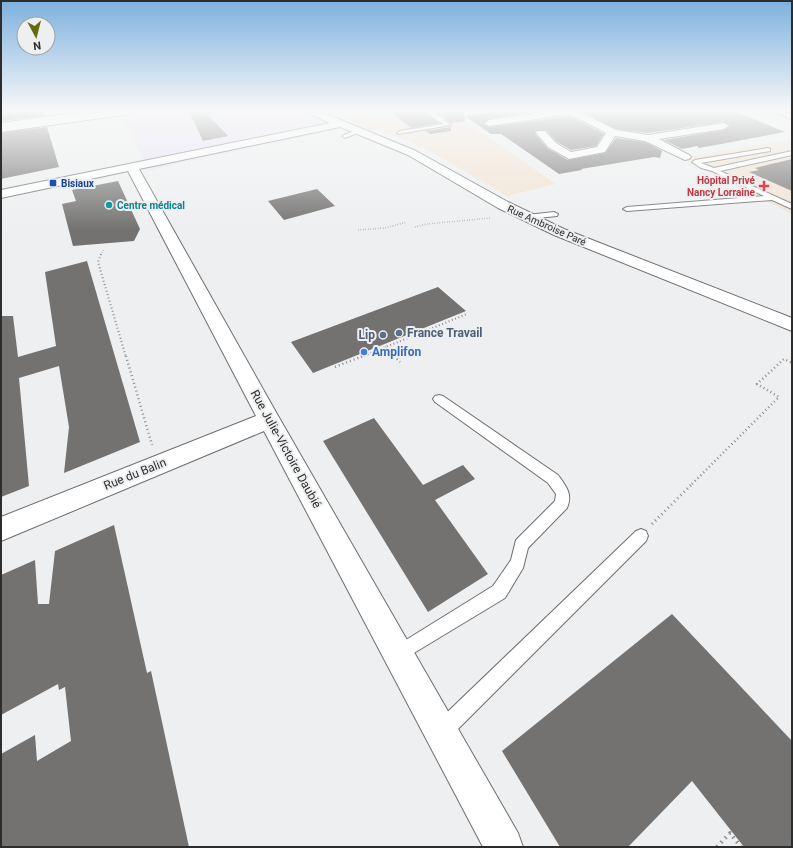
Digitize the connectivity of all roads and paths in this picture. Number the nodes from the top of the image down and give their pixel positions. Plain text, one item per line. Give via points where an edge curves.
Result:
1 (226, 151) edge
2 (406, 151) edge
3 (561, 151) edge
4 (598, 151) edge
5 (672, 151) edge
6 (764, 151) edge
7 (792, 153) edge
8 (685, 157) dead end
9 (132, 167) junction
10 (714, 170) junction
11 (1, 194) edge
12 (773, 198) junction
13 (792, 207) edge
14 (627, 209) dead end
15 (554, 214) dead end
16 (527, 218) junction
17 (488, 220) dead end
18 (407, 222) dead end
19 (415, 228) dead end
20 (358, 230) dead end
21 (104, 249) dead end
22 (467, 314) dead end
23 (792, 325) edge
24 (385, 347) junction
25 (400, 362) dead end
26 (792, 363) edge
27 (334, 367) dead end
28 (439, 399) dead end
29 (269, 420) junction
30 (158, 464) junction
31 (1, 529) edge
32 (641, 536) joint
33 (399, 654) junction
34 (441, 731) junction
35 (504, 847) edge
36 (717, 847) edge
37 (741, 847) edge

1 - 9 street
2 - 16 street, Rue Ambroise Paré
3 - 4 street via 569,156
5 - 8 street
6 - 10 lane via 695,162
7 - 10 lane
9 - 11 street
9 - 29 street, Rue Julie-Victoire Daubié
10 - 12 lane
12 - 13 lane
12 - 14 lane
15 - 16 lane
16 - 23 street, Rue Ambroise Paré
17 - 19 path via 427,224
18 - 20 path via 385,228
21 - 30 path via 98,262
22 - 24 path
24 - 25 path
24 - 27 path
26 - 32 path via 784,359 757,384 779,397
28 - 33 lane via 553,479 563,493 562,504 521,545 518,563 499,592
29 - 30 street, Rue du Balin
29 - 33 street, Rue Julie-Victoire Daubié
30 - 31 street, Rue du Balin
32 - 34 lane
33 - 34 street, Rue Julie-Victoire Daubié
34 - 35 street, Rue Julie-Victoire Daubié
36 - 37 path via 730,833

